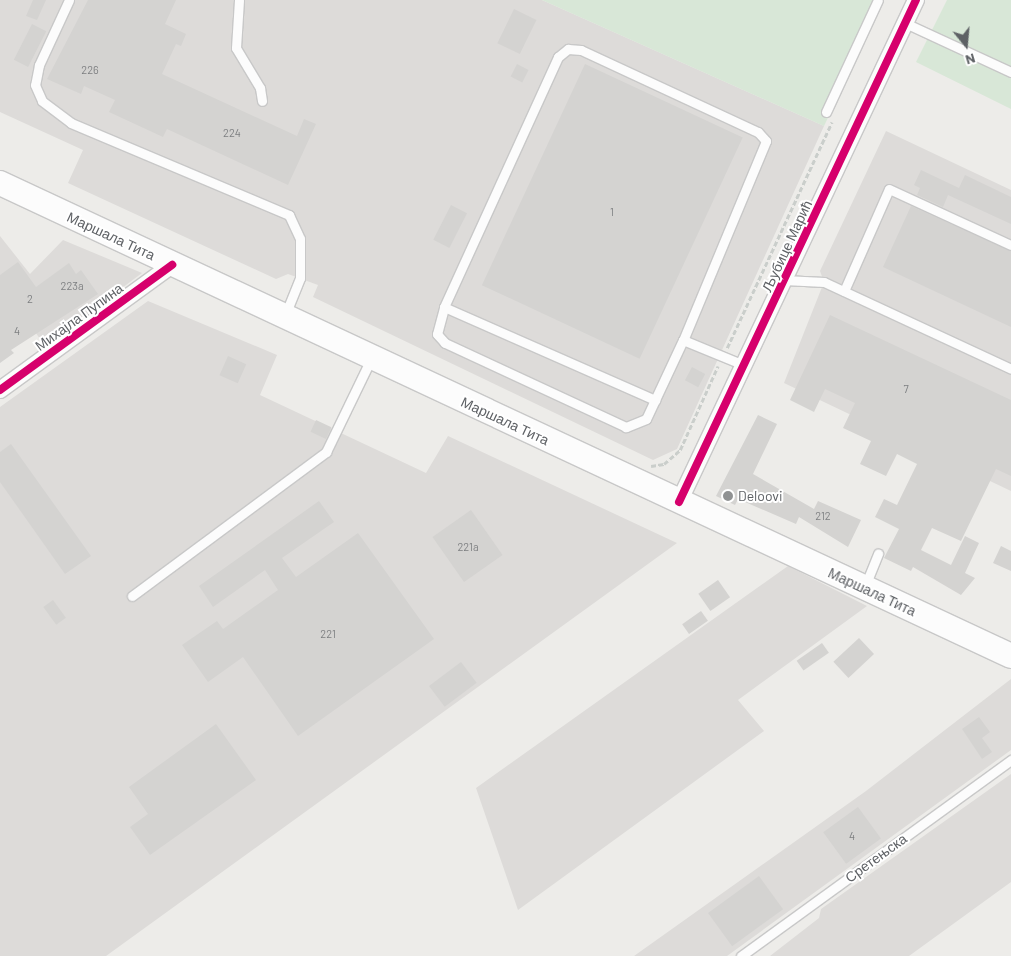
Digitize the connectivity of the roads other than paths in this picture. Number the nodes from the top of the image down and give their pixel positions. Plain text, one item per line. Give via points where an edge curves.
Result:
1 (69, 0) edge
2 (239, 0) edge
3 (878, 0) edge
4 (916, 0) edge
5 (905, 23) junction
6 (1011, 72) edge
7 (262, 102) dead end
8 (826, 112) dead end
9 (0, 183) edge
10 (1011, 245) edge
11 (172, 265) junction
12 (784, 280) junction
13 (844, 291) junction
14 (444, 307) junction
15 (283, 317) junction
16 (683, 340) junction
17 (371, 359) junction
18 (744, 365) junction
19 (1011, 369) edge
20 (0, 390) edge
21 (655, 400) junction
22 (679, 502) junction
23 (878, 554) dead end
24 (864, 588) junction
25 (132, 596) dead end
26 (1011, 656) edge
27 (1011, 760) edge
28 (742, 956) edge

1 - 15 lane via 39,65 35,85 42,101 71,123 289,215 300,239 300,278 295,299
2 - 7 lane via 236,48 260,88
3 - 8 lane
4 - 5 street, Љубице Марић
5 - 6 lane
5 - 12 street, Љубице Марић
9 - 11 main road, Маршала Тита
10 - 13 lane via 889,189
11 - 15 main road, Маршала Тита
11 - 20 street, Михајла Пупина
12 - 13 lane via 824,282
12 - 18 street, Љубице Марић
13 - 19 lane
14 - 16 lane via 558,57 568,49 581,50 758,132 766,141
14 - 21 lane
14 - 21 lane via 437,334 445,343 626,427 646,419
15 - 17 main road, Маршала Тита
16 - 18 lane
16 - 21 lane
17 - 22 main road, Маршала Тита
17 - 25 lane via 326,452
18 - 22 street, Љубице Марић
22 - 24 main road, Маршала Тита
23 - 24 lane
24 - 26 main road, Маршала Тита
27 - 28 lane, Сретењска

